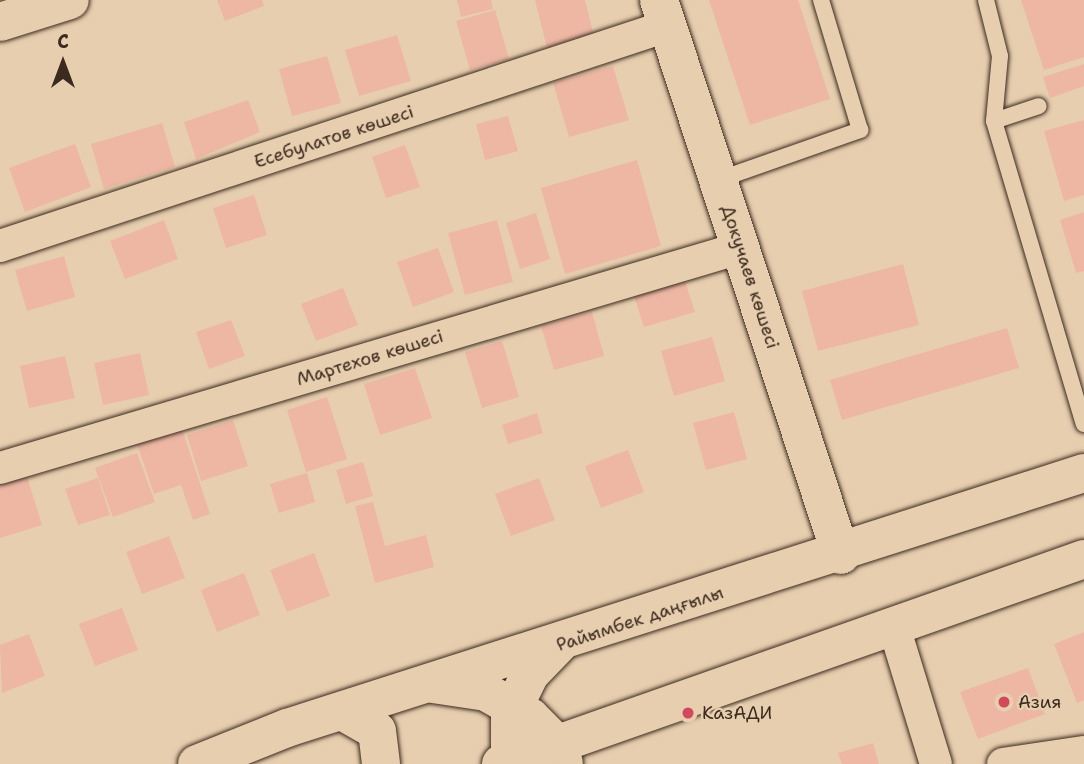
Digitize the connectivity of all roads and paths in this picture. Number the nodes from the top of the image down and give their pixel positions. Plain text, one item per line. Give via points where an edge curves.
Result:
1 (821, 0) edge
2 (986, 0) edge
3 (61, 1) edge
4 (663, 13) edge
5 (0, 22) edge
6 (1040, 106) dead end
7 (994, 121) junction
8 (718, 180) junction
9 (0, 246) edge
10 (740, 248) junction
11 (1084, 424) edge
12 (0, 468) edge
13 (1084, 473) edge
14 (841, 555) junction
15 (1084, 559) edge
16 (895, 629) junction
17 (559, 644) junction
18 (433, 684) junction
19 (514, 708) junction
20 (341, 711) junction
21 (1084, 752) edge
22 (562, 756) edge
23 (507, 763) edge
24 (197, 764) edge
25 (381, 764) edge
26 (936, 764) edge
27 (1003, 764) edge

1 - 8 lane via 860,130
2 - 7 lane via 1000,56
3 - 5 main road
4 - 8 main road, Докучаев көшесі
4 - 9 street, Есебулатов көшесі
6 - 7 lane
7 - 11 lane
8 - 10 main road, Докучаев көшесі
10 - 12 street, Мартехов көшесі
10 - 14 main road, Докучаев көшесі
13 - 14 main road, Райымбек даңғылы
14 - 17 main road, Райымбек даңғылы
15 - 16 main road
16 - 22 main road
16 - 26 street
17 - 18 main road, Райымбек даңғылы
17 - 19 main road via 530,674
18 - 19 main road via 486,692
18 - 20 main road, Райымбек даңғылы
19 - 22 main road
19 - 23 main road
20 - 24 main road, Райымбек даңғылы
20 - 25 main road via 377,731
21 - 27 street
22 - 23 main road

